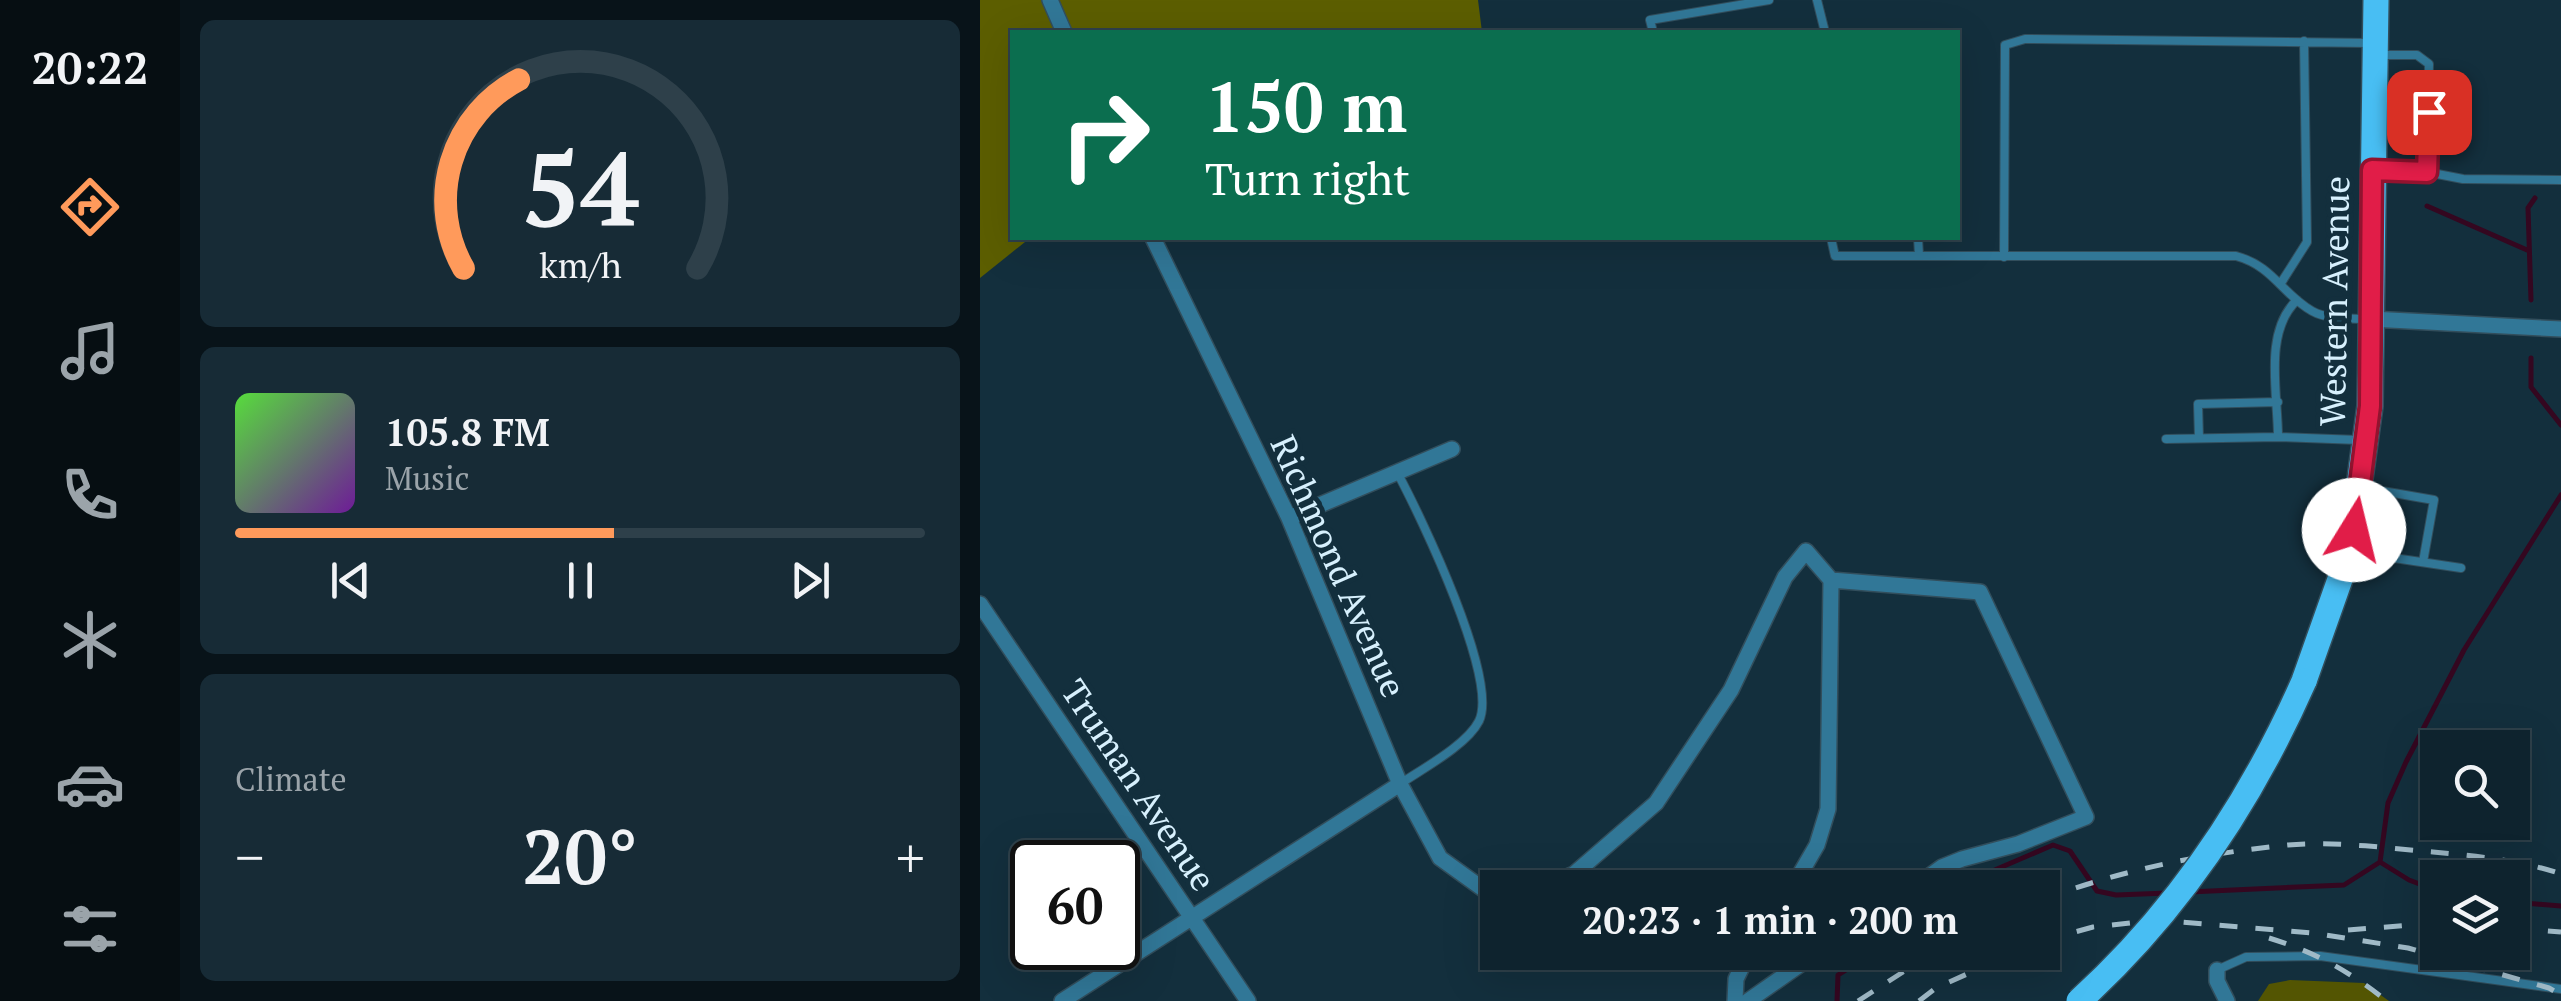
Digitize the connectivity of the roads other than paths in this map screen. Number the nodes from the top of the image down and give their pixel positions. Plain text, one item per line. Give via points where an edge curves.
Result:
1 (1050, 0) edge
2 (1769, 0) edge
3 (1818, 0) edge
4 (2376, 0) edge
5 (1063, 30) edge
6 (1652, 30) edge
7 (1825, 30) edge
8 (2304, 41) junction
9 (2376, 49) junction
10 (2372, 170) junction
11 (2427, 172) junction
12 (2561, 180) edge
13 (1154, 240) edge
14 (1831, 240) edge
15 (1918, 240) edge
16 (1919, 255) junction
17 (2004, 257) junction
18 (2281, 283) junction
19 (2297, 300) junction
20 (2371, 319) junction
21 (2561, 328) edge
22 (2278, 402) junction
23 (2278, 437) junction
24 (2166, 438) dead end
25 (2199, 438) junction
26 (2366, 441) junction
27 (1452, 449) dead end
28 (1397, 474) junction
29 (2360, 487) junction
30 (1289, 518) junction
31 (2350, 551) junction
32 (2423, 562) junction
33 (2461, 568) dead end
34 (1831, 580) junction
35 (980, 604) edge
36 (1400, 784) junction
37 (1579, 870) edge
38 (1802, 870) edge
39 (1941, 870) edge
40 (1480, 887) edge
41 (1192, 917) junction
42 (1740, 970) edge
43 (1792, 970) edge
44 (2217, 970) joint
45 (2561, 989) edge
46 (1062, 1001) edge
47 (1248, 1001) edge
48 (1735, 1001) edge
49 (1748, 1001) edge
50 (2079, 1001) edge
51 (2226, 1001) edge

1 - 5 street
2 - 6 lane via 1650,20
3 - 7 lane
4 - 9 main road, Western Avenue
8 - 9 lane
8 - 17 lane via 2005,44
8 - 18 lane via 2307,242
9 - 10 main road, Western Avenue
9 - 11 lane via 2417,55 2429,64
10 - 11 lane
10 - 20 main road, Western Avenue
11 - 12 lane
13 - 30 street, Richmond Avenue
14 - 16 lane via 1835,256
15 - 16 lane
16 - 17 lane
17 - 18 lane via 2236,256
18 - 19 lane
19 - 20 lane via 2333,318
19 - 22 lane via 2282,314 2276,342
20 - 21 street
20 - 26 main road, Western Avenue
22 - 23 lane
22 - 25 lane via 2198,404
23 - 25 lane
23 - 26 lane
24 - 25 lane
26 - 29 main road, Western Avenue
27 - 28 street
28 - 30 street
28 - 36 lane via 1462,619 1482,683 1478,723 1466,738
29 - 31 main road, Western Avenue
29 - 32 lane via 2434,500
30 - 36 street, Richmond Avenue
31 - 32 lane
31 - 50 main road, Western Avenue, bridge via 2304,681 2252,788 2127,955
32 - 33 lane
34 - 37 street via 1806,551 1785,578 1731,690 1656,802
34 - 38 street via 1828,809
34 - 39 street via 1980,592 2086,817
35 - 41 street, Truman Avenue
36 - 40 street, Richmond Avenue via 1440,858
36 - 41 street
41 - 46 street
41 - 47 street, Truman Avenue
42 - 48 street
43 - 49 street
44 - 45 lane via 2246,957 2320,956
44 - 51 street

